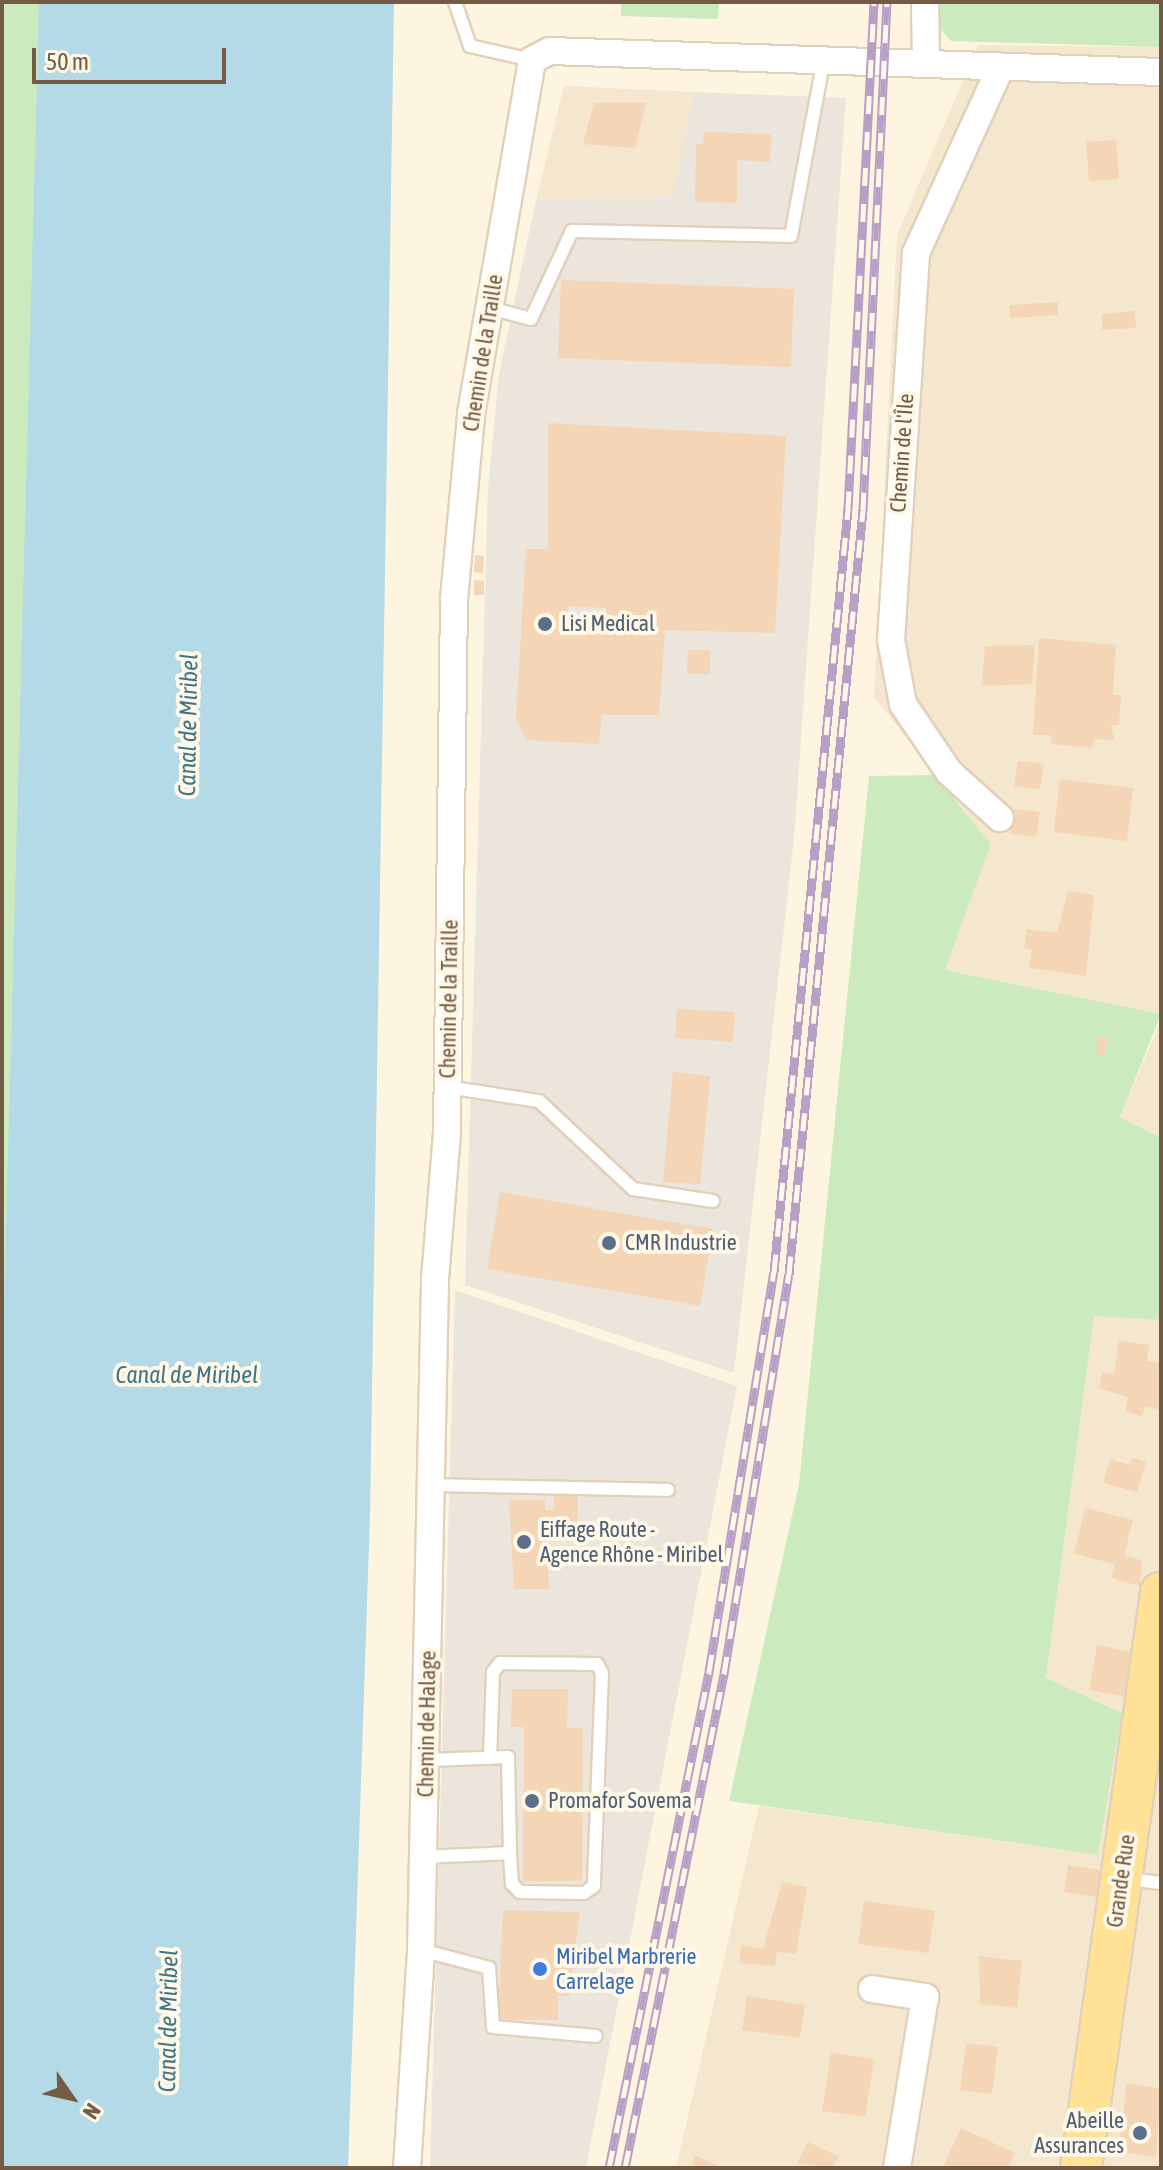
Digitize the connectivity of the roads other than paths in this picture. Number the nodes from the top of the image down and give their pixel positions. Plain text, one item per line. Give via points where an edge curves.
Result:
1 (455, 2) edge
2 (925, 2) edge
3 (532, 60) junction
4 (926, 62) junction
5 (823, 63) junction
6 (1000, 69) junction
7 (1161, 72) edge
8 (490, 308) junction
9 (1000, 818) dead end
10 (447, 1087) junction
11 (713, 1201) dead end
12 (435, 1279) joint
13 (431, 1485) junction
14 (668, 1490) dead end
15 (1161, 1593) edge
16 (490, 1758) junction
17 (427, 1760) junction
18 (510, 1853) junction
19 (424, 1857) junction
20 (1121, 1879) junction
21 (1161, 1883) edge
22 (421, 1950) junction
23 (872, 1989) dead end
24 (596, 2036) dead end
25 (407, 2168) edge
26 (897, 2168) edge
27 (1081, 2168) edge

1 - 3 lane via 470,46
2 - 4 street
3 - 5 street via 550,51
3 - 8 street, Chemin de la Traille
4 - 5 street
4 - 6 street
5 - 8 lane via 791,236 572,231 531,319
6 - 7 street
6 - 9 street, Chemin de l'Île via 916,253 891,640 903,704 949,772
8 - 10 street, Chemin de la Traille via 471,414 454,599
10 - 11 lane via 539,1101 633,1189
10 - 12 street, Chemin de la Traille
12 - 13 street, Chemin de Halage
13 - 14 lane
13 - 17 street, Chemin de Halage
15 - 20 main road, Grande Rue
16 - 17 lane
16 - 18 lane via 508,1757
16 - 18 lane via 493,1672 500,1663 597,1664 594,1886 584,1893 520,1892 512,1884
17 - 19 street, Chemin de Halage
18 - 19 lane
19 - 22 street, Chemin de Halage
20 - 21 lane
20 - 27 main road, Grande Rue
22 - 24 lane via 489,1968 493,2027
22 - 25 street, Chemin de Halage
23 - 26 street via 925,1997

